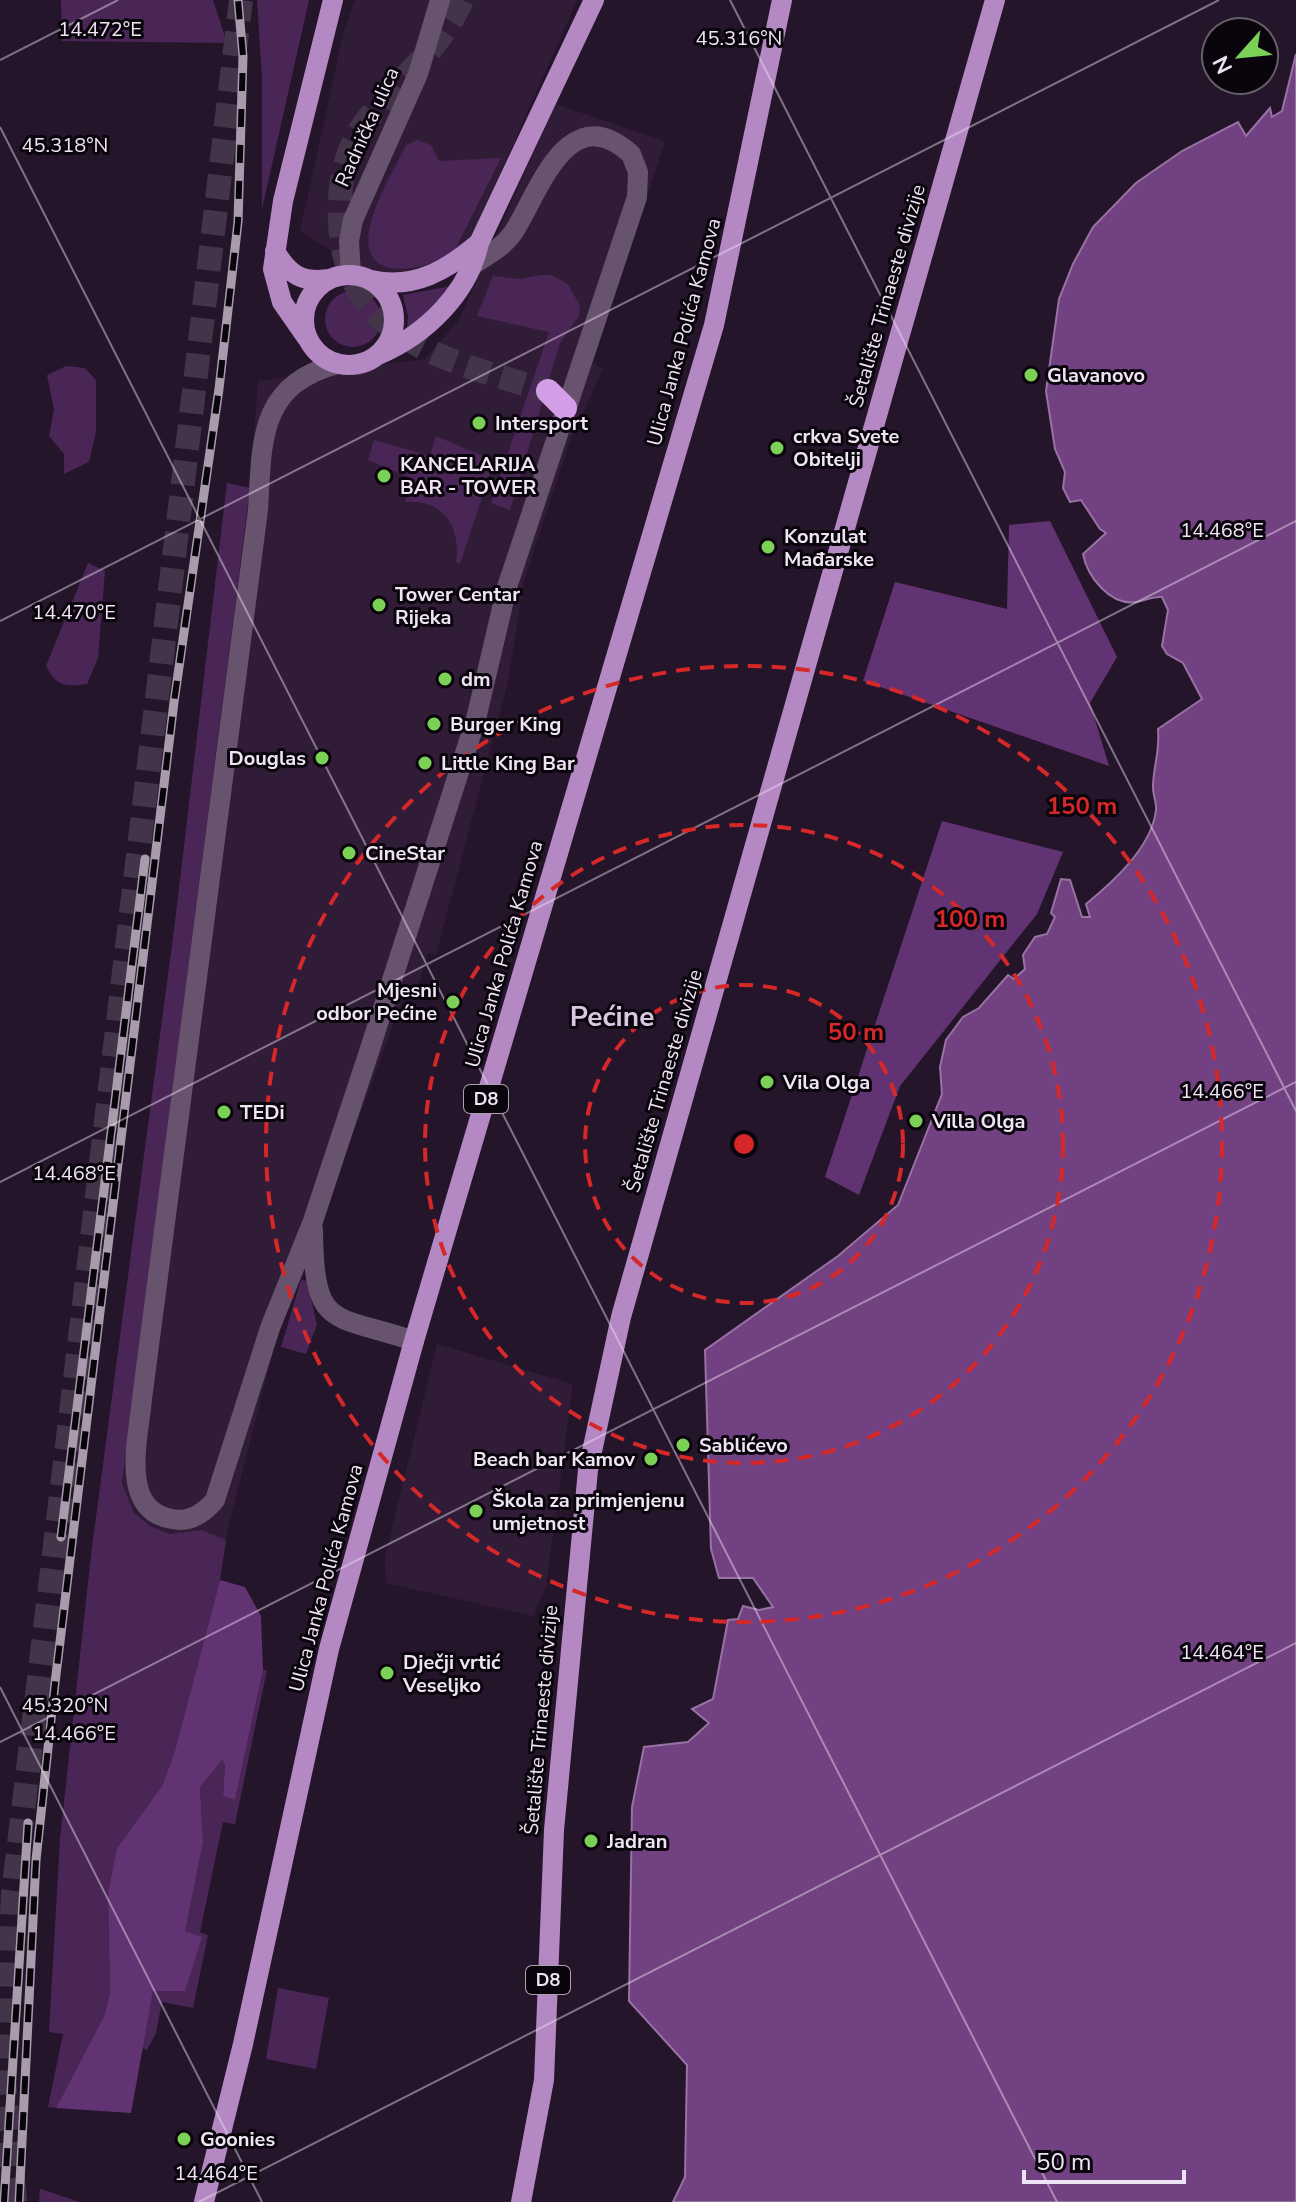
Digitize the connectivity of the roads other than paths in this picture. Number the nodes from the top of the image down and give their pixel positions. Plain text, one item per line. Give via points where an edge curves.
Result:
1 (333, 0) edge
2 (440, 0) edge
3 (594, 0) edge
4 (782, 0) edge
5 (995, 0) edge
6 (479, 243) junction
7 (275, 251) junction
8 (474, 264) junction
9 (359, 277) junction
10 (330, 279) junction
11 (307, 338) junction
12 (378, 355) junction
13 (337, 364) junction
14 (313, 1221) junction
15 (414, 1341) junction
16 (204, 2202) edge
17 (521, 2202) edge

1 - 7 main road
2 - 9 street, Radnička ulica via 418,74 353,220 349,241
3 - 6 main road
4 - 15 main road, Ulica Janka Polića Kamova / D8 via 714,325
5 - 17 main road, Šetalište Trinaeste divizije / D8 via 621,1317 595,1432 554,1830 544,2080
6 - 8 main road
6 - 9 main road via 453,265 423,278 386,283
7 - 10 main road via 291,273 303,279
7 - 11 main road via 278,290
8 - 12 main road via 419,333
8 - 14 street via 512,235 551,162 573,143 603,137 631,154 638,172 637,197 556,400 476,719
9 - 10 main road
9 - 12 main road via 389,299 394,314 388,343
10 - 11 main road via 318,286 304,311
11 - 13 main road via 314,350
12 - 13 main road via 365,363
13 - 14 street via 302,376 285,390 271,411 262,443 258,510 135,1476 139,1494 165,1518 195,1517 215,1500 265,1342
14 - 15 street via 314,1269 326,1309 336,1319
15 - 16 main road, Ulica Janka Polića Kamova / D8 via 329,1649

